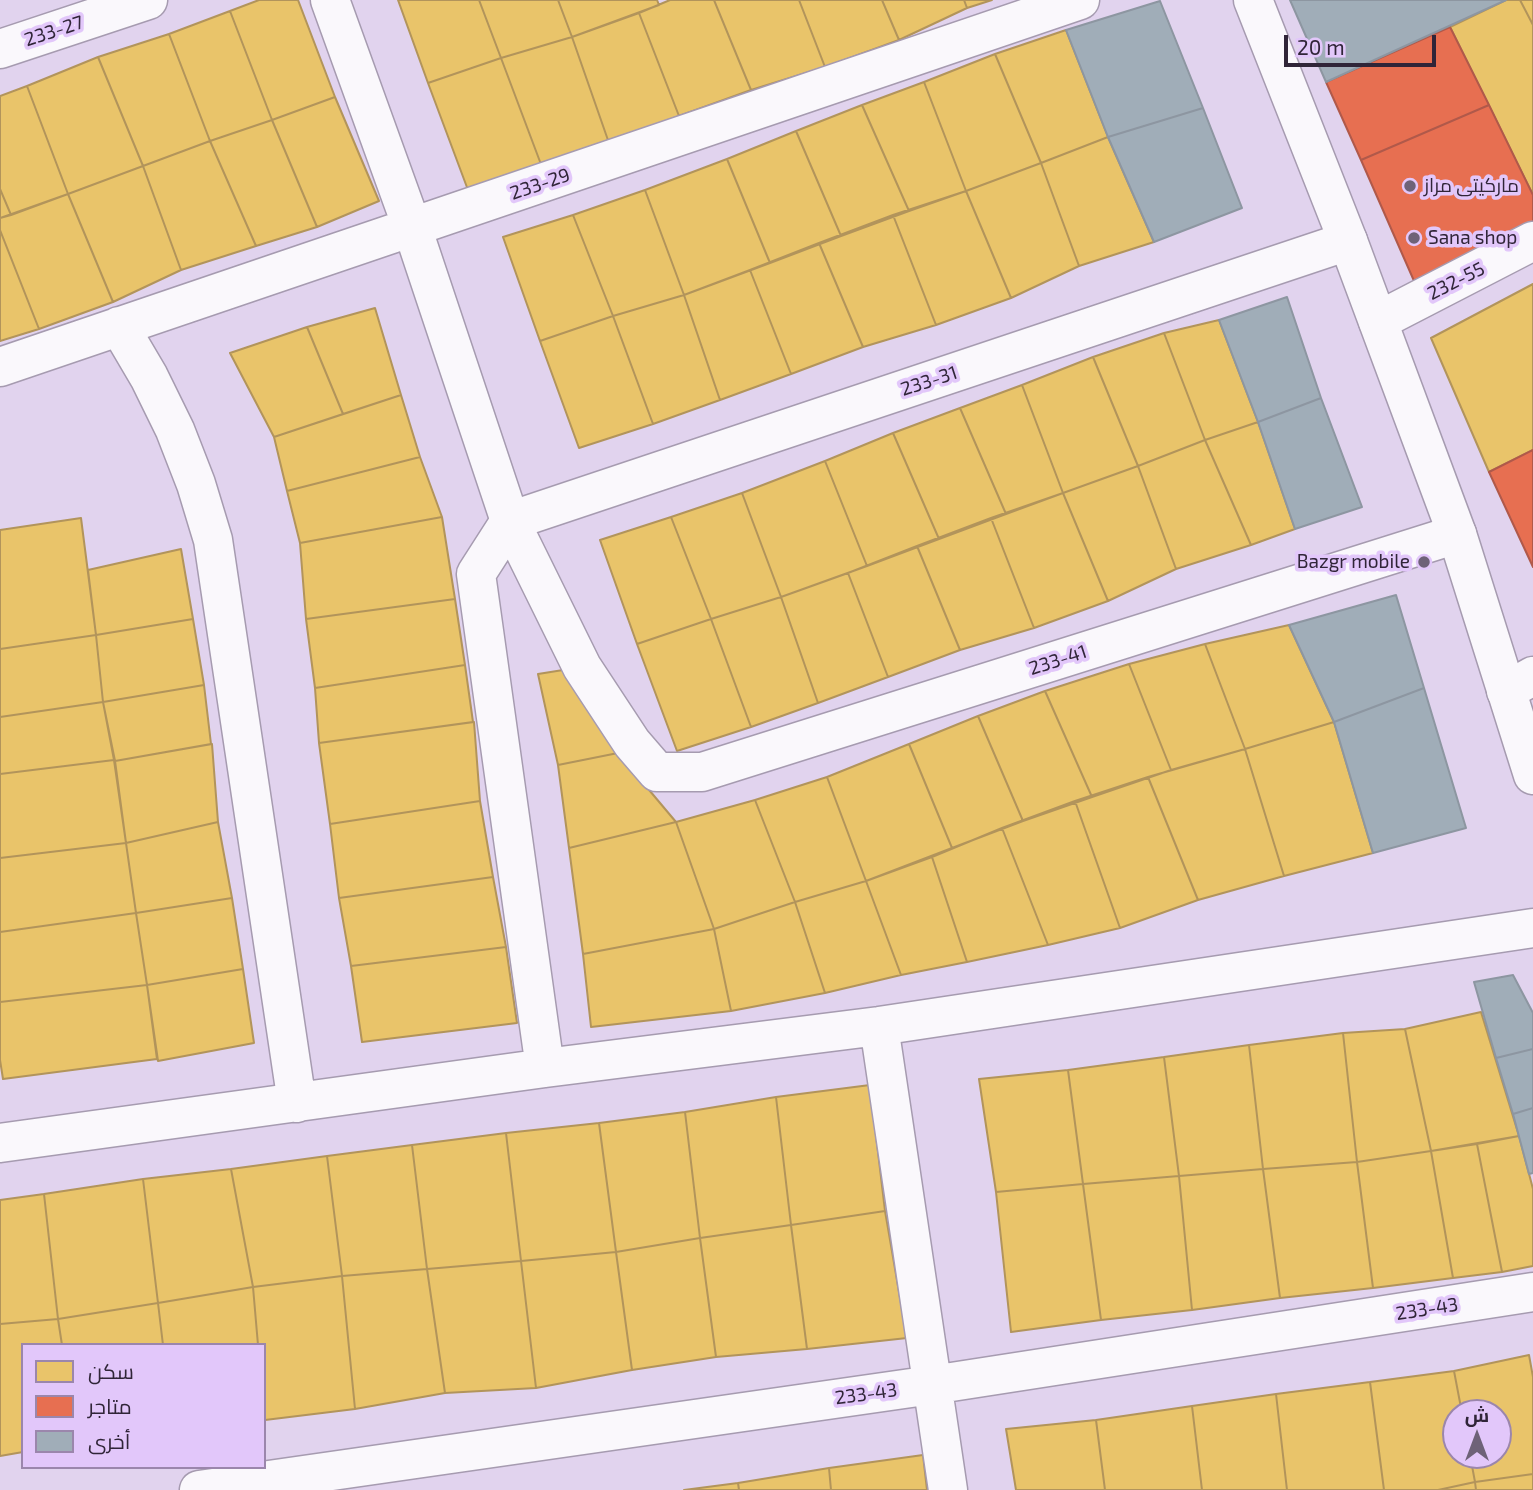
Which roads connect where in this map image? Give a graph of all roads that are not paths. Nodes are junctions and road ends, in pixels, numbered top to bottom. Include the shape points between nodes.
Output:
1 (148, 0) edge
2 (330, 0) edge
3 (1080, 0) edge
4 (1253, 0) edge
5 (0, 49) edge
6 (412, 227) junction
7 (1348, 241) junction
8 (1533, 241) edge
9 (1378, 321) junction
10 (119, 326) junction
11 (0, 367) edge
12 (510, 521) junction
13 (1457, 534) junction
14 (1520, 683) edge
15 (1533, 775) edge
16 (1533, 928) edge
17 (879, 1026) junction
18 (545, 1068) junction
19 (297, 1103) junction
20 (0, 1143) edge
21 (1533, 1292) edge
22 (932, 1385) junction
23 (199, 1490) edge
24 (948, 1490) edge

1 - 5 street, 233-27
2 - 6 street
3 - 6 street, 233-29
4 - 7 street
6 - 10 street, 233-29
6 - 12 street
7 - 9 street
7 - 12 street, 233-31
8 - 9 street, 232-55
9 - 13 street
10 - 11 street, 233-29
10 - 19 street via 176,430 213,540
12 - 13 street, 233-41 via 582,667 657,772 702,772
12 - 18 street via 476,574
13 - 14 street
14 - 15 street
16 - 17 street
17 - 18 street
17 - 22 street
18 - 19 street
19 - 20 street
21 - 22 street, 233-43
22 - 23 street, 233-43
22 - 24 street

